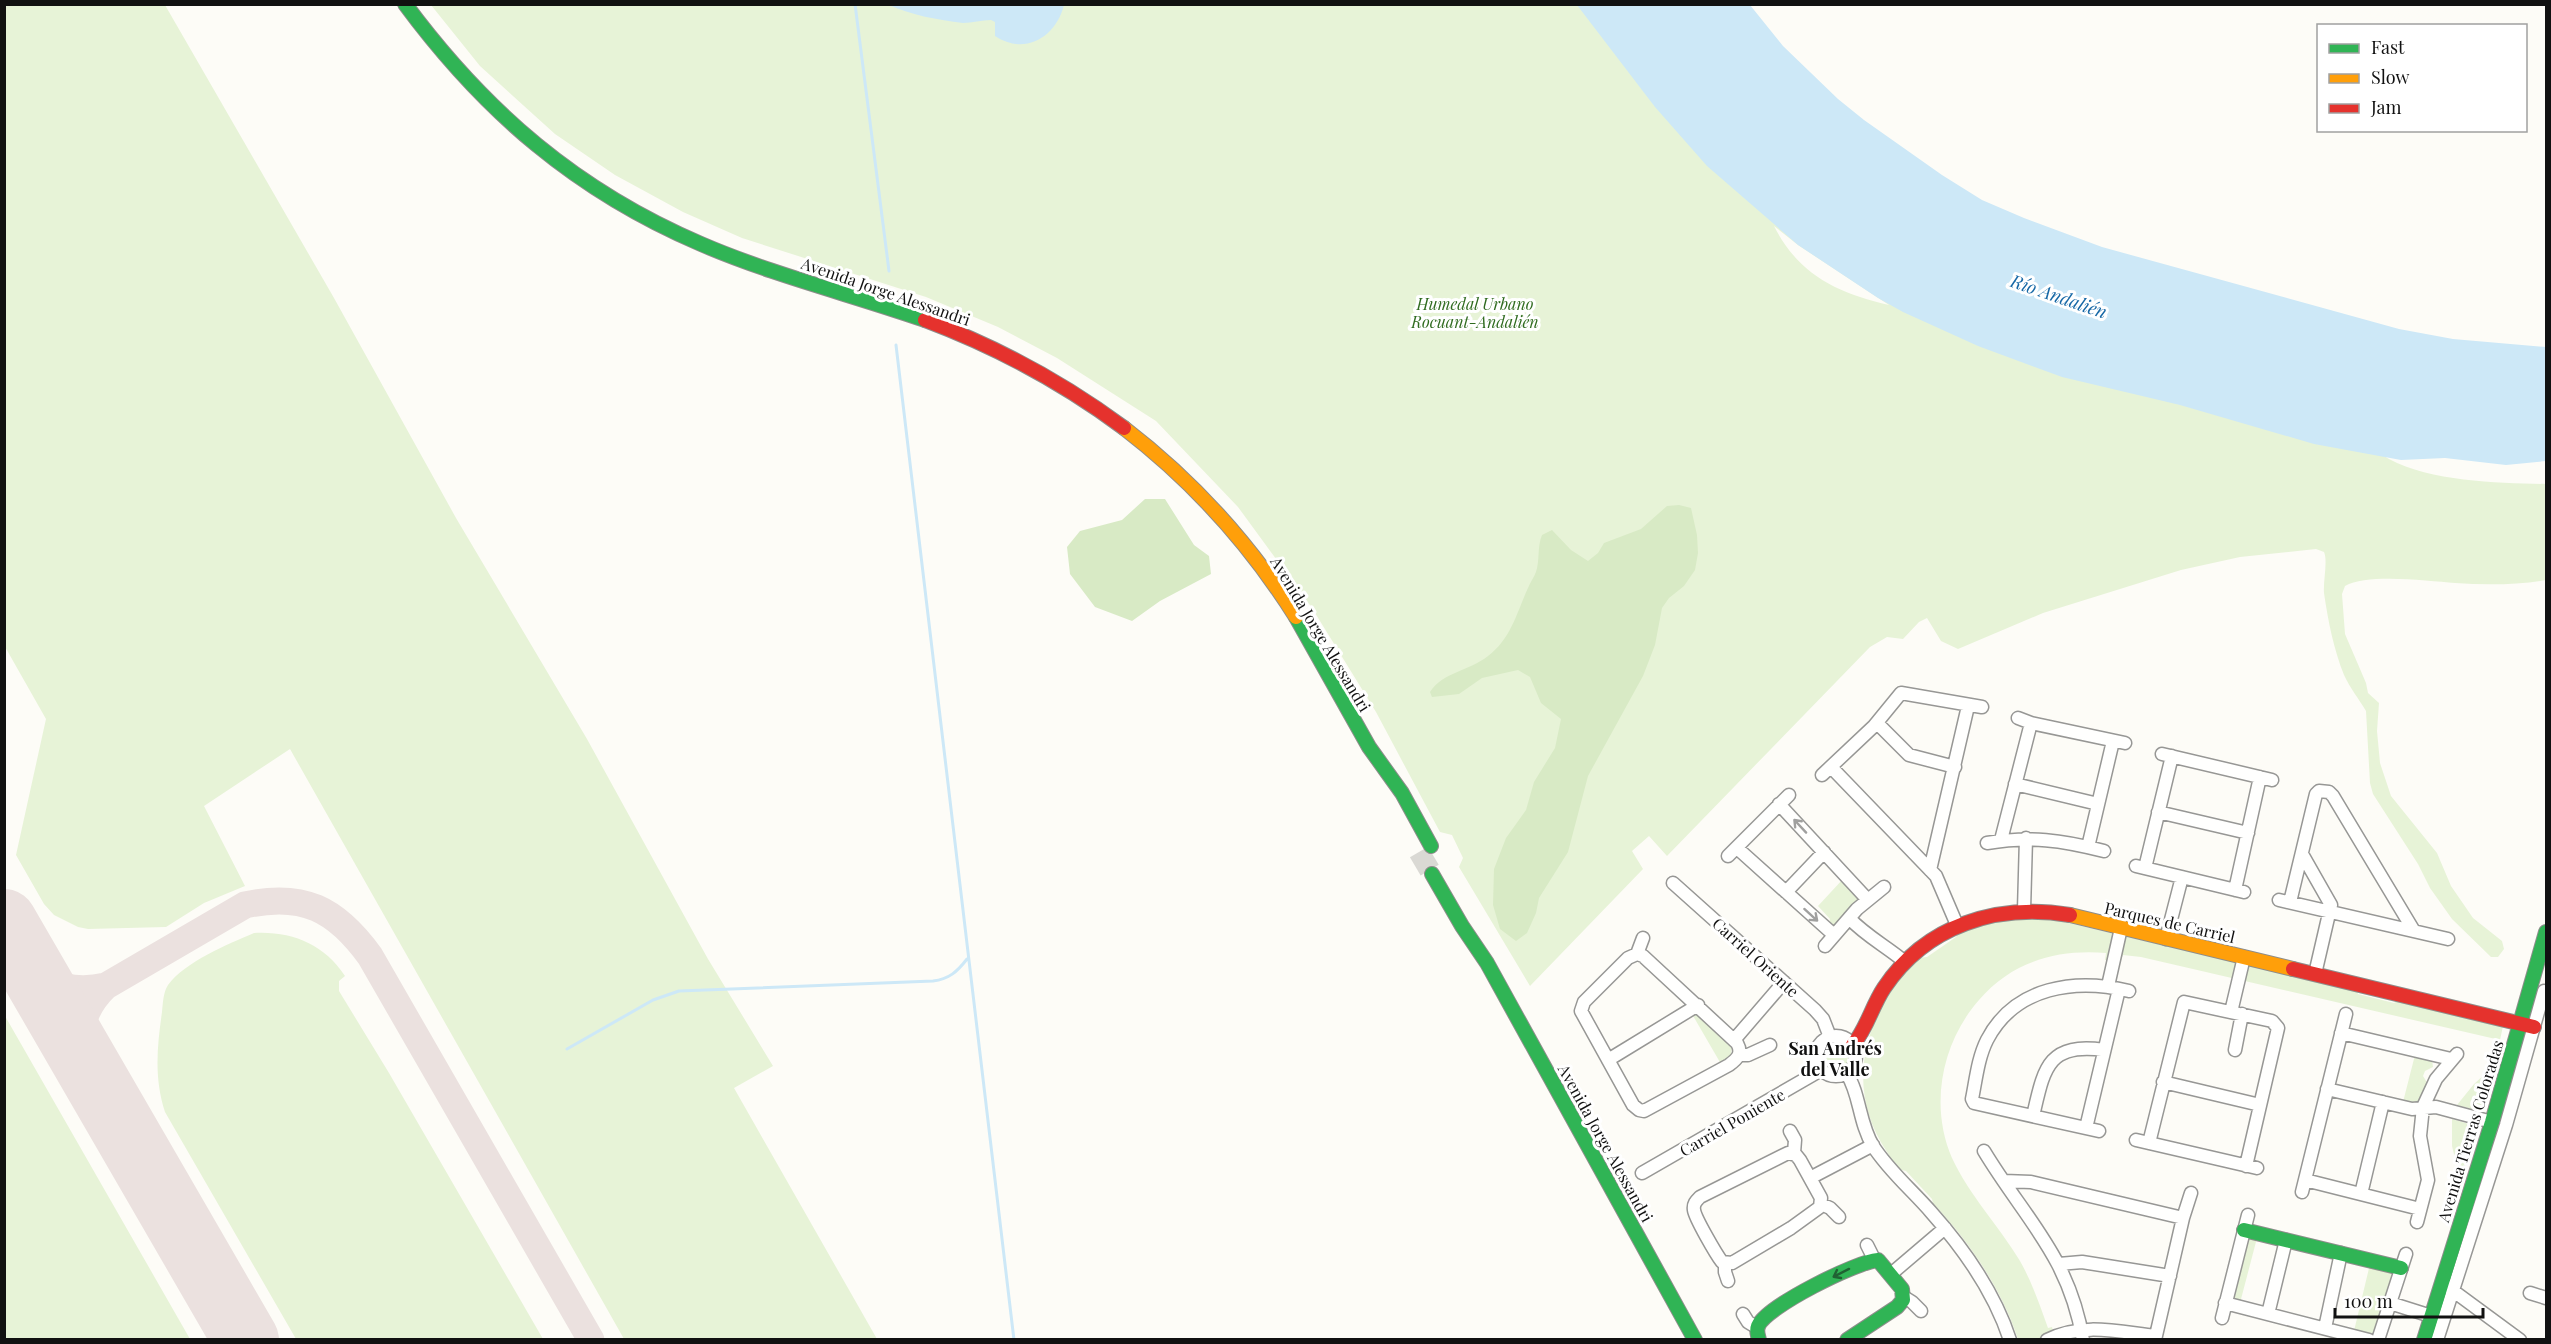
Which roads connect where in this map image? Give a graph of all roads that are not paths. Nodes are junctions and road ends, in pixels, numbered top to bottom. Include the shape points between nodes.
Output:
1 (405, 4) edge
2 (1968, 706) junction
3 (1982, 707) dead end
4 (2018, 718) dead end
5 (1877, 723) junction
6 (2031, 723) junction
7 (1955, 767) junction
8 (2015, 784) junction
9 (1789, 795) dead end
10 (1779, 804) junction
11 (2098, 804) junction
12 (2158, 812) junction
13 (2248, 833) junction
14 (2026, 838) junction
15 (2001, 840) junction
16 (1987, 843) dead end
17 (2088, 847) junction
18 (1425, 849) tunnel mouth
19 (2104, 851) dead end
20 (1824, 852) junction
21 (2302, 854) junction
22 (1437, 870) tunnel mouth
23 (1930, 870) junction
24 (2182, 877) junction
25 (1673, 883) dead end
26 (1884, 887) dead end
27 (1786, 892) junction
28 (1868, 900) junction
29 (2024, 910) junction
30 (2331, 912) junction
31 (1850, 918) junction
32 (1958, 925) junction
33 (2121, 928) junction
34 (2414, 931) junction
35 (2547, 932) edge
36 (1834, 935) junction
37 (1643, 938) dead end
38 (2166, 939) junction
39 (2448, 939) dead end
40 (1825, 946) dead end
41 (1636, 954) junction
42 (2244, 957) junction
43 (1905, 962) junction
44 (2315, 974) junction
45 (1784, 982) junction
46 (2119, 989) junction
47 (2540, 999) edge
48 (1698, 1005) junction
49 (2237, 1013) junction
50 (2346, 1014) dead end
51 (2527, 1025) junction
52 (2341, 1033) junction
53 (1830, 1037) junction
54 (1734, 1040) junction
55 (1770, 1045) dead end
56 (1853, 1045) junction
57 (2104, 1050) junction
58 (2235, 1050) dead end
59 (1739, 1054) junction
60 (1608, 1060) junction
61 (1821, 1070) junction
62 (1846, 1074) junction
63 (2163, 1082) junction
64 (2327, 1089) junction
65 (2383, 1102) junction
66 (2260, 1105) junction
67 (2423, 1107) junction
68 (2033, 1116) junction
69 (2492, 1122) junction
70 (2086, 1128) junction
71 (1790, 1131) dead end
72 (2099, 1131) dead end
73 (2136, 1140) dead end
74 (2149, 1143) junction
75 (1873, 1145) junction
76 (1984, 1151) dead end
77 (1794, 1153) junction
78 (1642, 1173) dead end
79 (1810, 1178) junction
80 (2004, 1180) junction
81 (2191, 1193) dead end
82 (2361, 1194) junction
83 (1821, 1204) junction
84 (2420, 1209) junction
85 (2248, 1215) dead end
86 (1839, 1217) dead end
87 (2183, 1218) junction
88 (2417, 1222) dead end
89 (1945, 1228) junction
90 (2244, 1230) junction
91 (2286, 1240) junction
92 (1867, 1245) dead end
93 (2342, 1253) junction
94 (2406, 1254) dead end
95 (1874, 1259) junction
96 (1725, 1264) junction
97 (2059, 1264) junction
98 (2401, 1268) junction
99 (1891, 1274) junction
100 (2170, 1276) junction
101 (1728, 1281) dead end
102 (2447, 1287) junction
103 (2530, 1293) dead end
104 (1904, 1297) junction
105 (2547, 1298) edge
106 (2225, 1303) junction
107 (2390, 1303) junction
108 (1921, 1311) dead end
109 (1743, 1314) dead end
110 (2268, 1314) junction
111 (2431, 1316) junction
112 (2222, 1318) dead end
113 (2325, 1328) junction
114 (1758, 1334) edge
115 (2082, 1334) edge
116 (2155, 1338) edge
117 (1695, 1340) edge
118 (1847, 1340) edge
119 (2010, 1340) edge
120 (2047, 1340) edge
121 (2369, 1340) edge
122 (2378, 1340) edge
123 (2424, 1340) edge
124 (2437, 1340) edge
125 (2520, 1340) edge

1 - 18 main road, Avenida Jorge Alessandri via 439,49 497,111 569,169 621,203 730,256 911,314 992,346 1063,386 1147,445 1205,499 1252,553 1302,629 1371,751 1398,788
2 - 3 street
2 - 5 street via 1904,692
2 - 7 street
4 - 6 street
5 - 7 street via 1909,755
5 - 23 street via 1827,771
6 - 8 street
6 - 11 street via 2119,742
7 - 23 street
8 - 11 street
8 - 15 street
9 - 10 street
20 -> 10 street
10 - 27 street via 1733,852
11 - 17 street
12 - 13 street
12 - 13 street via 2167,755 2266,779
12 - 24 street via 2140,867
13 - 24 street via 2239,891
14 - 15 street
14 - 17 street
14 - 29 street
15 - 16 street
17 - 19 street
20 - 27 street
20 - 28 street
21 - 30 street via 2330,901
21 - 30 street via 2285,901
21 - 34 street via 2316,794 2329,792
22 - 117 main road, Avenida Jorge Alessandri via 1468,914 1487,963
23 - 32 street
24 - 38 street
25 - 45 street, Carriel Oriente
26 - 28 street
27 -> 36 street
28 - 31 street
29 - 32 main road, Parques de Carriel via 1983,916
29 - 33 main road, Parques de Carriel via 2054,912
30 - 34 street
30 - 44 street
31 - 36 street
31 - 43 street via 1865,934
32 - 43 main road, Parques de Carriel
33 - 38 main road, Parques de Carriel
33 - 46 street
34 - 39 street
35 - 47 main road, Avenida Tierras Coloradas
36 - 40 street
37 - 41 street
38 - 42 main road, Parques de Carriel
41 - 48 street
41 - 60 street via 1581,1006
42 - 44 main road, Parques de Carriel
42 - 49 street
43 - 56 main road, Parques de Carriel via 1880,994
44 - 51 main road, Parques de Carriel
45 - 53 street, Carriel Oriente via 1820,1015
45 - 54 street
46 - 57 street
46 - 68 street via 2074,985 2041,992 2013,1009 1992,1033 1979,1063 1973,1102
47 - 51 main road, Avenida Tierras Coloradas
48 - 54 street
48 - 60 street
49 - 58 street
49 - 63 street via 2184,1002
49 - 66 street via 2278,1026
50 - 52 street
51 - 69 main road, Avenida Tierras Coloradas
51 - 102 street, Avenida Tierras Coloradas via 2506,1125
52 - 64 street
52 - 67 street via 2454,1057 2436,1079
53 - 56 street via 1843,1037
53 - 61 street via 1817,1051
54 - 59 street
55 - 59 street via 1748,1055
56 - 62 street via 1857,1059
57 - 68 street via 2077,1049 2054,1059 2042,1077
57 - 70 street
59 - 60 street via 1729,1065 1644,1111 1633,1105
61 - 62 street via 1831,1076
61 - 78 street, Carriel Poniente
62 - 75 street
63 - 66 street
63 - 74 street
64 - 65 street
64 - 82 street via 2304,1186
65 - 67 street via 2412,1109
65 - 82 street
66 - 74 street via 2251,1167
67 - 69 street
67 - 84 street via 2420,1136 2428,1180
68 - 70 street
69 - 102 main road, Avenida Tierras Coloradas
70 - 72 street
71 - 77 street via 1795,1140
73 - 74 street
75 - 79 street
75 - 89 street
76 - 80 street
77 - 79 street
77 - 96 street via 1778,1157 1695,1202 1696,1217
79 - 83 street
80 - 87 street via 2031,1182
80 - 97 street
81 - 87 street
82 - 84 street
83 - 86 street
83 - 96 street via 1791,1228
84 - 88 street
85 - 90 street
87 - 100 street
89 - 99 street
89 - 119 street via 1983,1281
90 - 91 main road
90 - 106 street
91 - 93 main road
91 - 110 street
92 - 95 street
93 - 98 main road
93 - 113 street
94 - 98 street
95 - 99 main road
95 -> 114 main road via 1794,1298 1770,1314
96 - 101 street
97 - 100 street via 2082,1262
97 - 115 street
98 - 107 street
99 - 104 main road
100 - 116 street
102 - 111 main road, Avenida Tierras Coloradas
102 - 124 street, Avenida Tierras Coloradas
102 - 125 street
103 - 105 street
104 - 108 street
104 - 118 main road via 1897,1307
106 - 110 street
106 - 112 street
107 - 111 street
107 - 122 street
109 - 114 street
110 - 113 street
111 - 123 main road, Avenida Tierras Coloradas
113 - 121 street
115 - 116 street
115 - 120 street via 2060,1333

